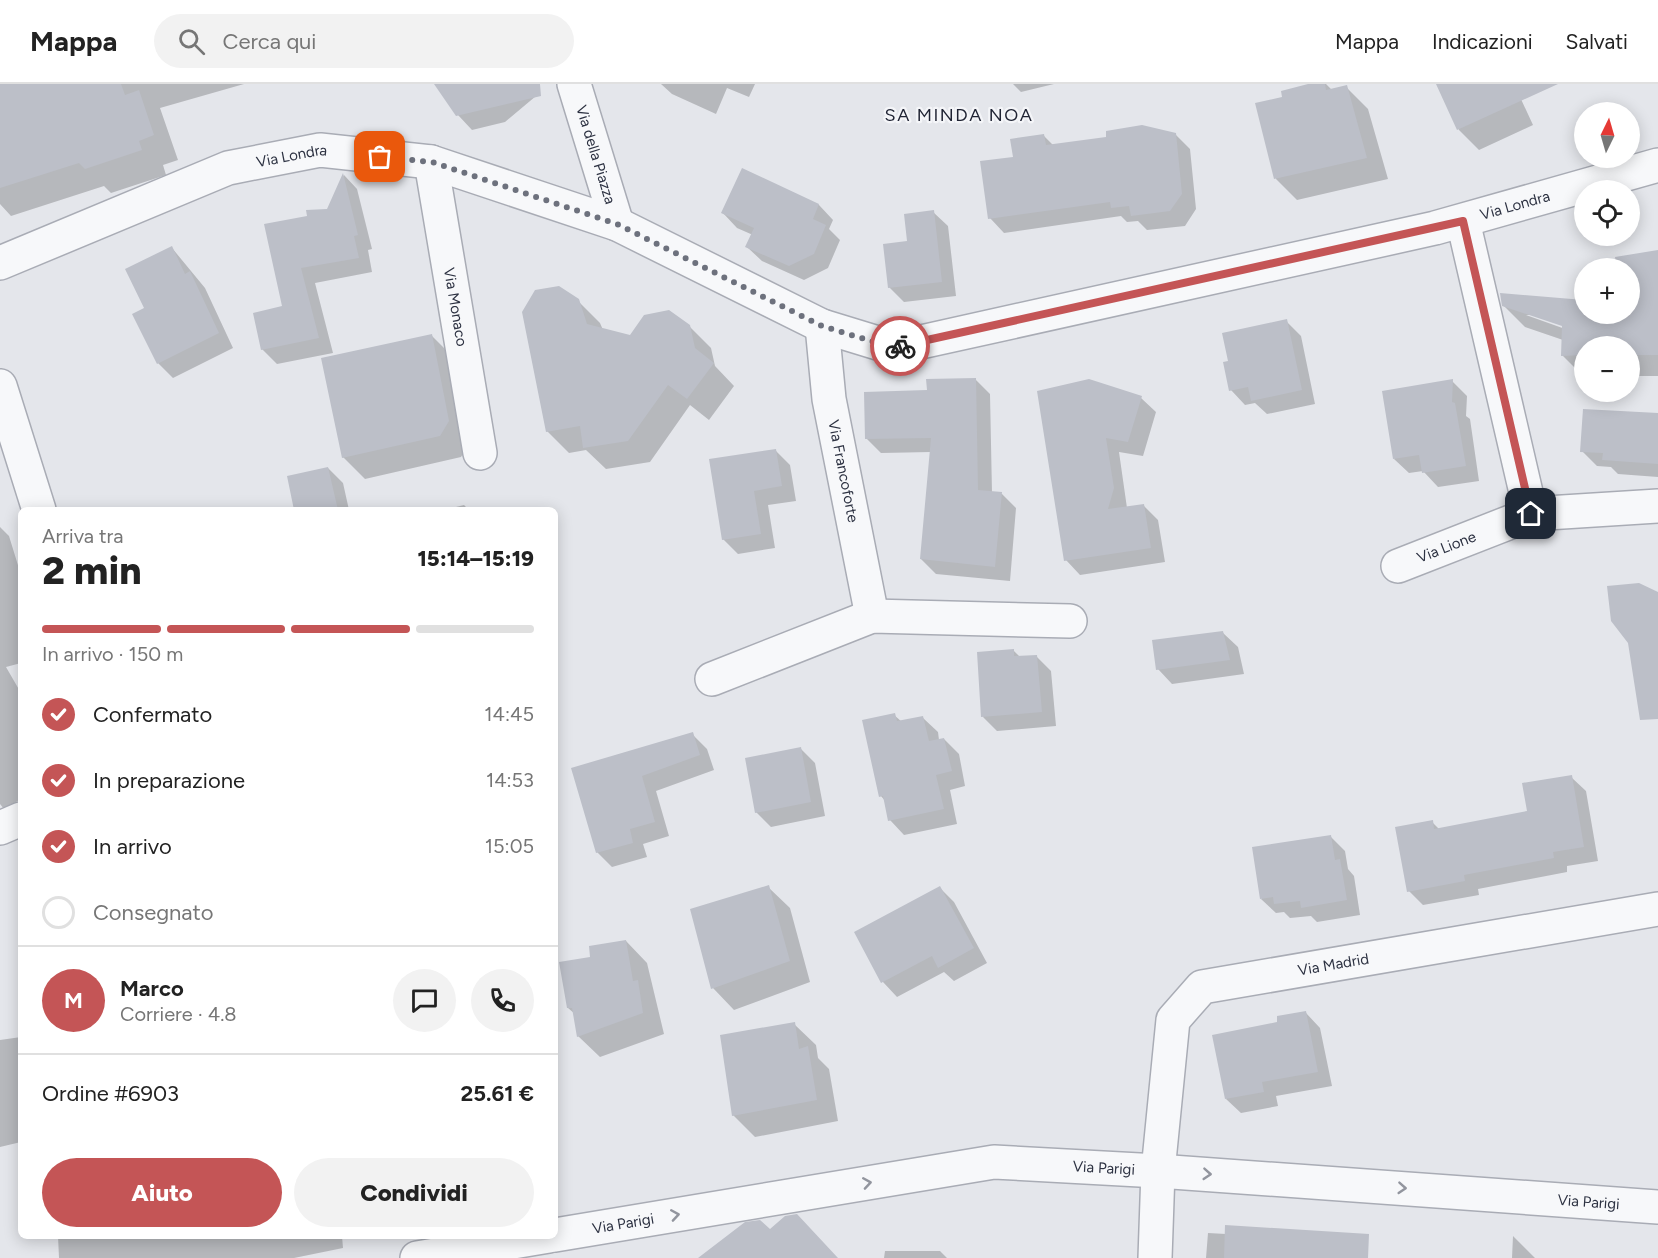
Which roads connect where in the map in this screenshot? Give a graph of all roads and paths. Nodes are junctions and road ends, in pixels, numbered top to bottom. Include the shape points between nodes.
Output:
1 (574, 84) edge
2 (432, 162) junction
3 (1658, 165) edge
4 (1463, 221) junction
5 (617, 224) junction
6 (0, 263) edge
7 (822, 326) junction
8 (0, 386) edge
9 (480, 453) dead end
10 (1658, 506) edge
11 (38, 507) edge
12 (1531, 514) junction
13 (1398, 566) dead end
14 (872, 616) junction
15 (1070, 621) dead end
16 (712, 679) dead end
17 (18, 820) edge
18 (0, 828) edge
19 (1658, 909) edge
20 (1158, 1171) junction
21 (1658, 1207) edge
22 (558, 1235) edge
23 (531, 1239) edge
24 (417, 1258) edge
25 (1155, 1258) edge

1 - 5 street, Via della Piazza
2 - 5 street, Via Londra
2 - 6 street, Via Londra via 320,150 228,168
2 - 9 street, Via Monaco
3 - 4 street, Via Londra
4 - 7 street, Via Londra via 894,348
4 - 12 street
5 - 7 street, Via Londra
7 - 14 street, Via Francoforte via 829,399
8 - 11 street
10 - 12 street, Via Lione
12 - 13 street, Via Lione
14 - 15 street
14 - 16 street
17 - 18 street
19 - 20 street, Via Madrid via 1202,987 1173,1020
20 -> 21 street, Via Parigi
22 -> 20 street, Via Parigi via 994,1162
20 - 25 street, Via Madrid
23 - 24 street

